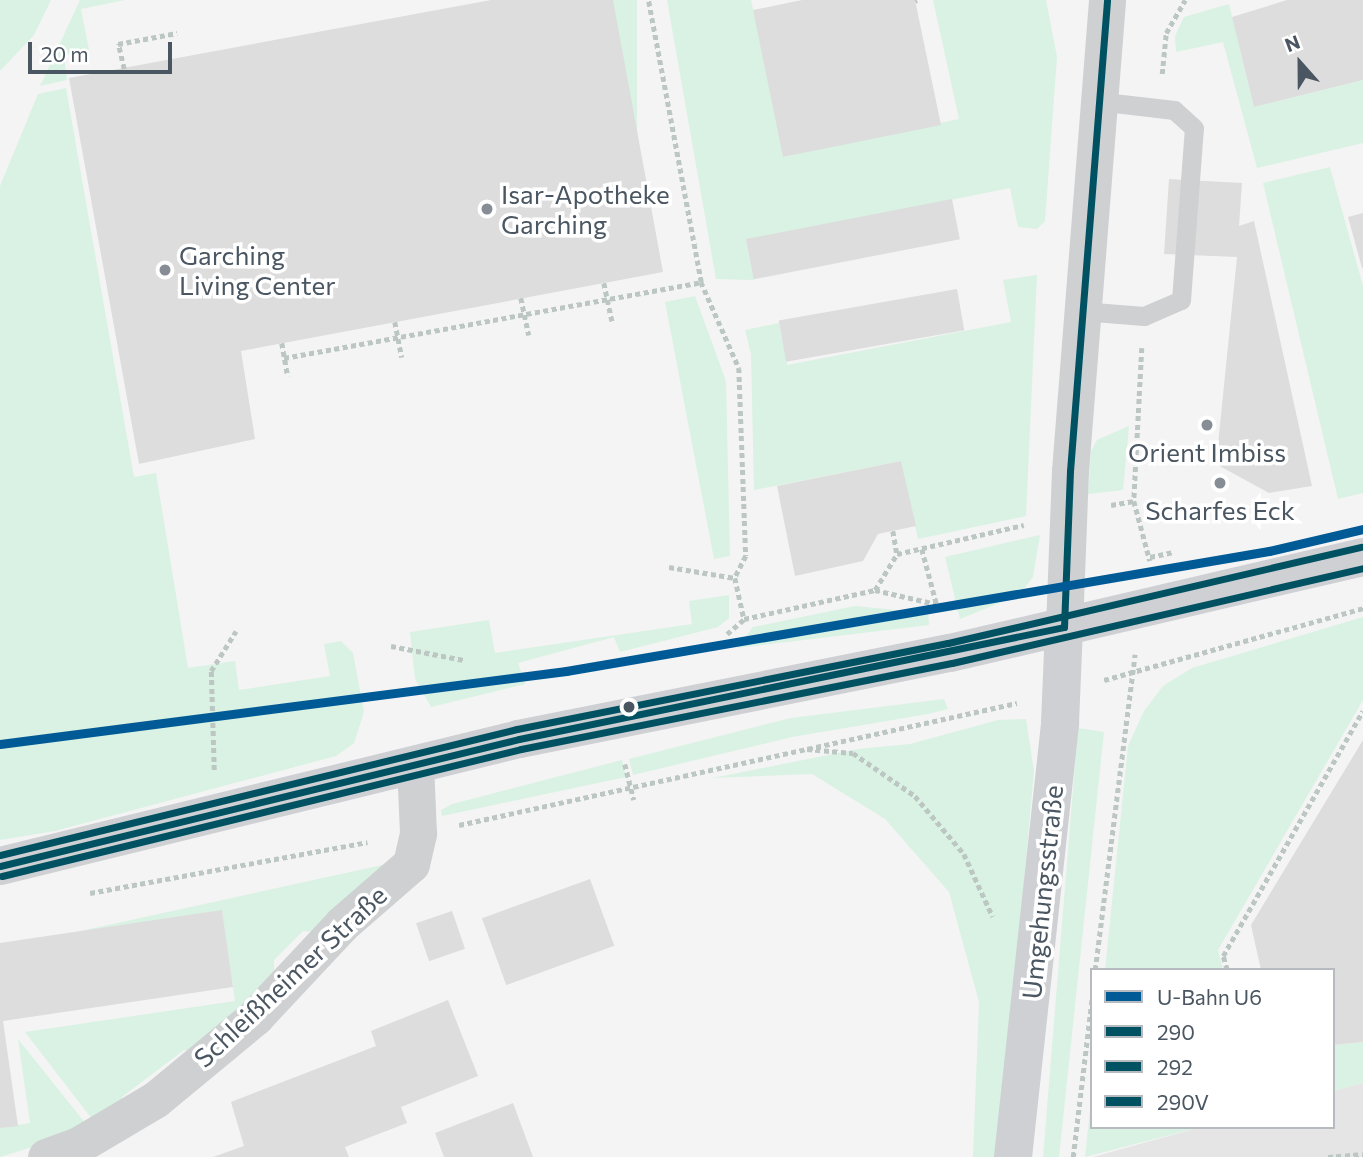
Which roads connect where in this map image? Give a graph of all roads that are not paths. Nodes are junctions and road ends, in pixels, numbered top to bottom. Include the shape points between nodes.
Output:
1 (1107, 0) edge
2 (1096, 101) junction
3 (1081, 311) junction
4 (1363, 557) edge
5 (1064, 627) junction
6 (415, 764) junction
7 (0, 866) edge
8 (46, 1157) edge
9 (1013, 1157) edge

1 - 2 street
2 - 3 street
2 - 3 lane via 1174,110 1194,128 1181,300 1144,316
3 - 5 street
4 - 5 street
5 - 6 street
5 - 9 street, Umgehungsstraße
6 - 7 street
6 - 8 street, Schleißheimer Straße via 418,833 411,864 342,924 255,1017 156,1099 77,1146

